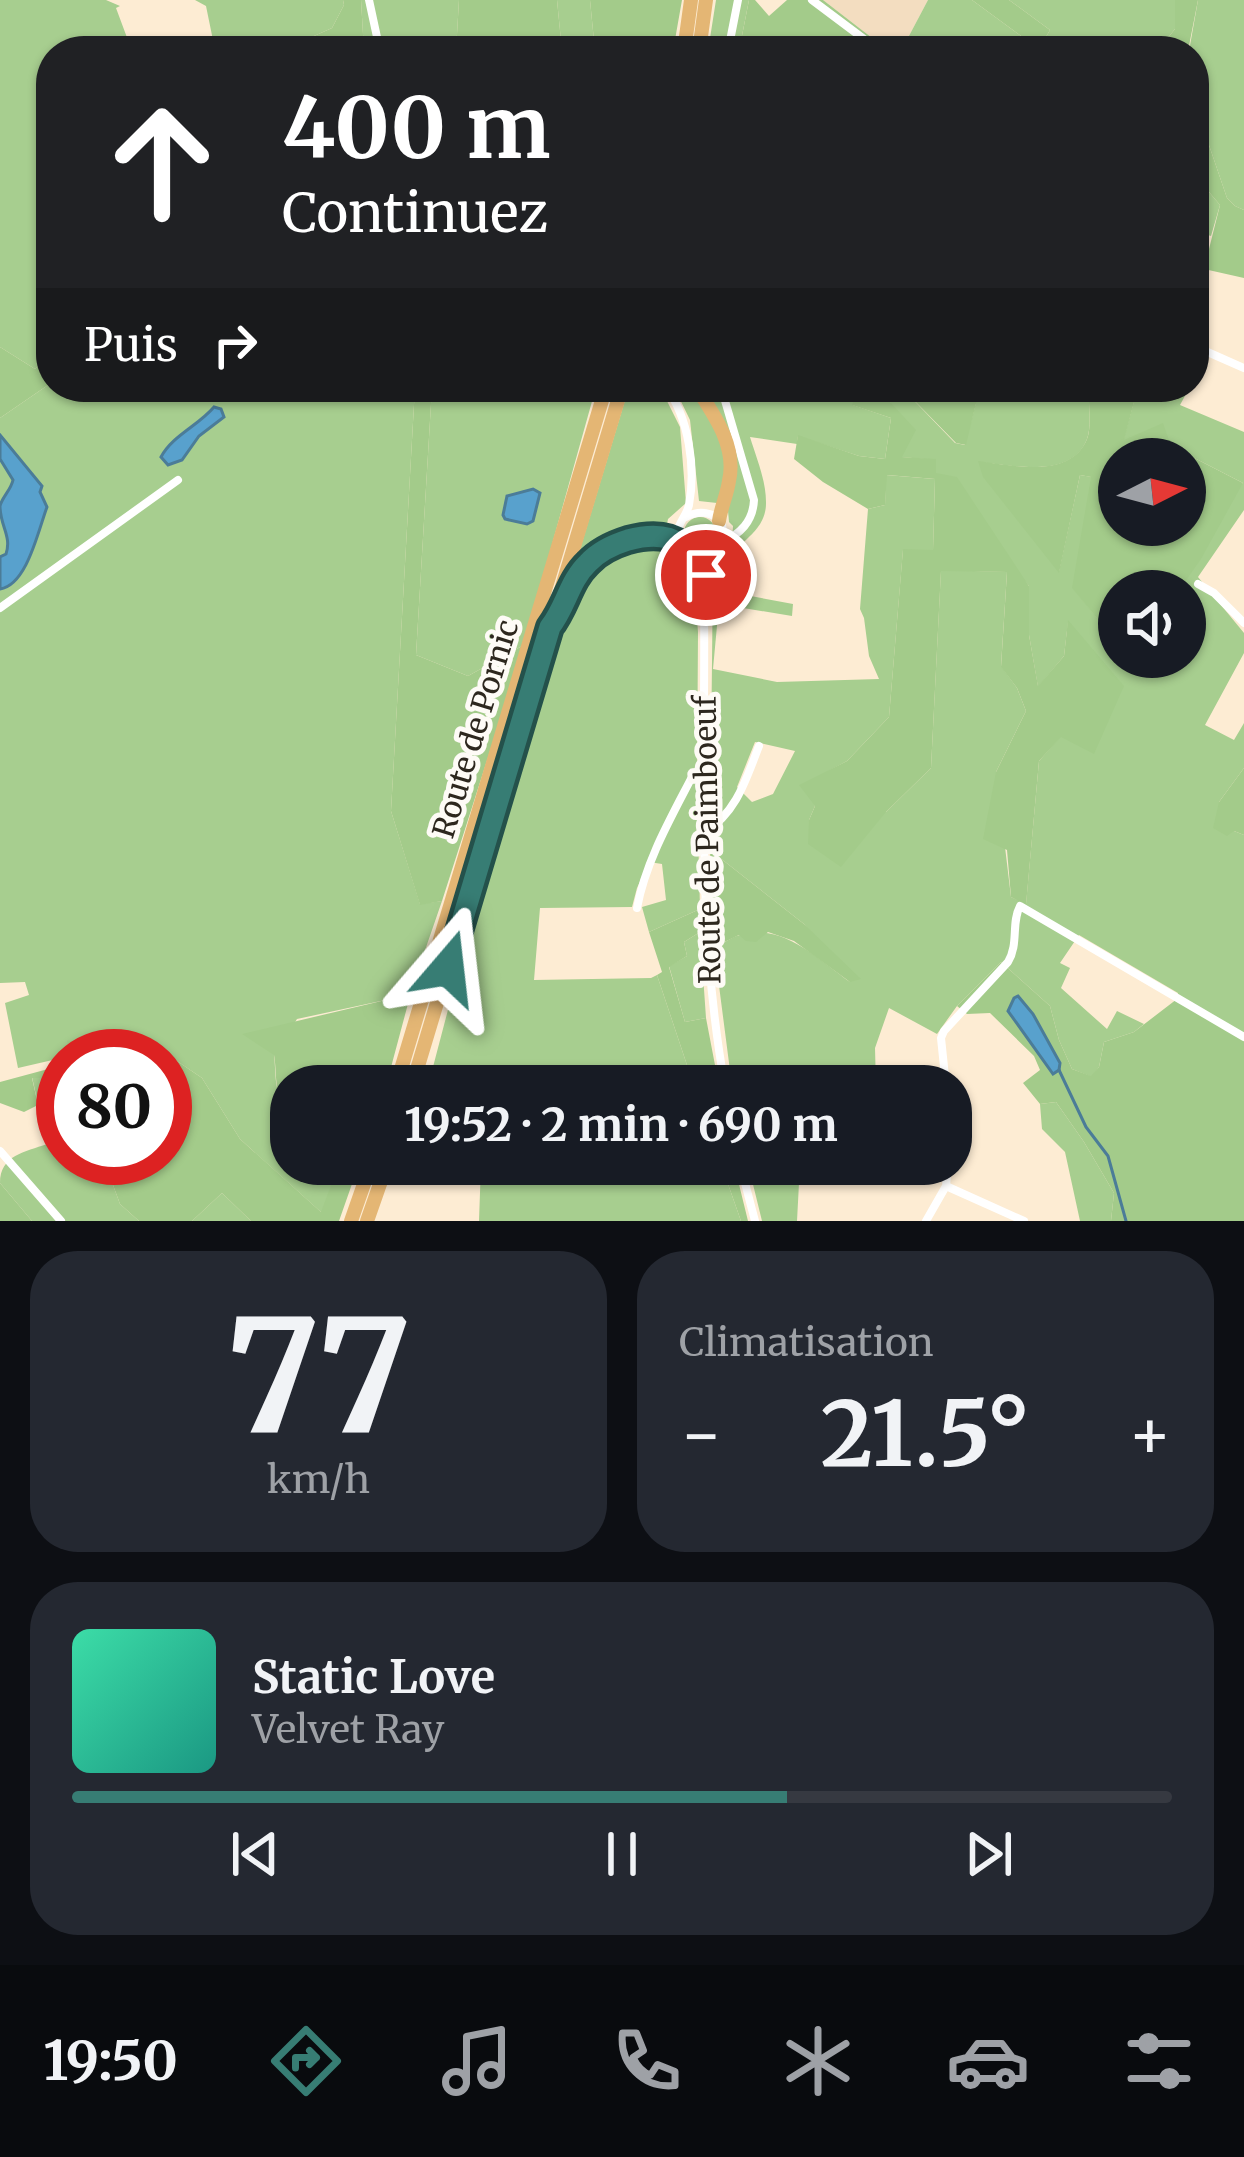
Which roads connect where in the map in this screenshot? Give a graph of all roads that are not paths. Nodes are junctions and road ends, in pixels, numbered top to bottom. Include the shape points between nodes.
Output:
1 (369, 0) edge
2 (691, 0) edge
3 (706, 0) edge
4 (738, 0) edge
5 (812, 0) edge
6 (377, 36) edge
7 (686, 36) edge
8 (701, 36) edge
9 (731, 36) edge
10 (860, 36) edge
11 (1209, 353) edge
12 (1244, 368) edge
13 (601, 402) edge
14 (618, 402) edge
15 (676, 402) edge
16 (705, 402) edge
17 (725, 402) edge
18 (178, 480) dead end
19 (691, 483) junction
20 (702, 511) junction
21 (686, 517) junction
22 (721, 525) junction
23 (742, 528) junction
24 (679, 542) junction
25 (721, 543) junction
26 (711, 554) junction
27 (692, 555) junction
28 (1206, 588) edge
29 (704, 593) junction
30 (0, 608) edge
31 (1244, 623) edge
32 (550, 627) junction
33 (759, 746) dead end
34 (704, 770) junction
35 (705, 832) junction
36 (637, 908) dead end
37 (1244, 1036) edge
38 (402, 1065) edge
39 (418, 1065) edge
40 (721, 1065) edge
41 (944, 1065) edge
42 (0, 1151) edge
43 (364, 1185) edge
44 (380, 1185) edge
45 (746, 1185) edge
46 (946, 1186) joint
47 (61, 1221) edge
48 (351, 1221) edge
49 (367, 1221) edge
50 (755, 1221) edge
51 (926, 1221) edge
52 (1024, 1221) edge

1 - 6 street
2 - 7 highway
3 - 8 highway
4 - 9 street
5 - 10 street
11 - 12 street
13 - 38 highway, Route de Pornic
14 - 32 highway, Route de Pornic
15 - 19 street
16 - 22 highway via 729,452
17 - 23 street via 754,500
18 - 30 street
19 - 20 street
19 - 21 street
20 - 21 street
20 - 22 street
21 - 24 street
22 - 23 street
22 - 25 street
23 - 25 street
24 - 27 street
24 - 32 highway via 662,535 605,548 578,574
25 - 26 street
26 - 27 street
26 - 29 street, Route de Paimboeuf
27 - 29 street, Route de Paimboeuf
28 - 31 street
29 - 34 street, Route de Paimboeuf
32 - 39 highway, Route de Pornic
33 - 35 street via 734,805
34 - 35 street, Route de Paimboeuf
34 - 36 street via 694,773 663,833
35 - 40 street, Route de Paimboeuf via 708,961
37 - 41 street via 1020,906 1008,962 941,1038
42 - 47 street
43 - 48 highway
44 - 49 highway
45 - 50 street
46 - 51 street
46 - 52 street

